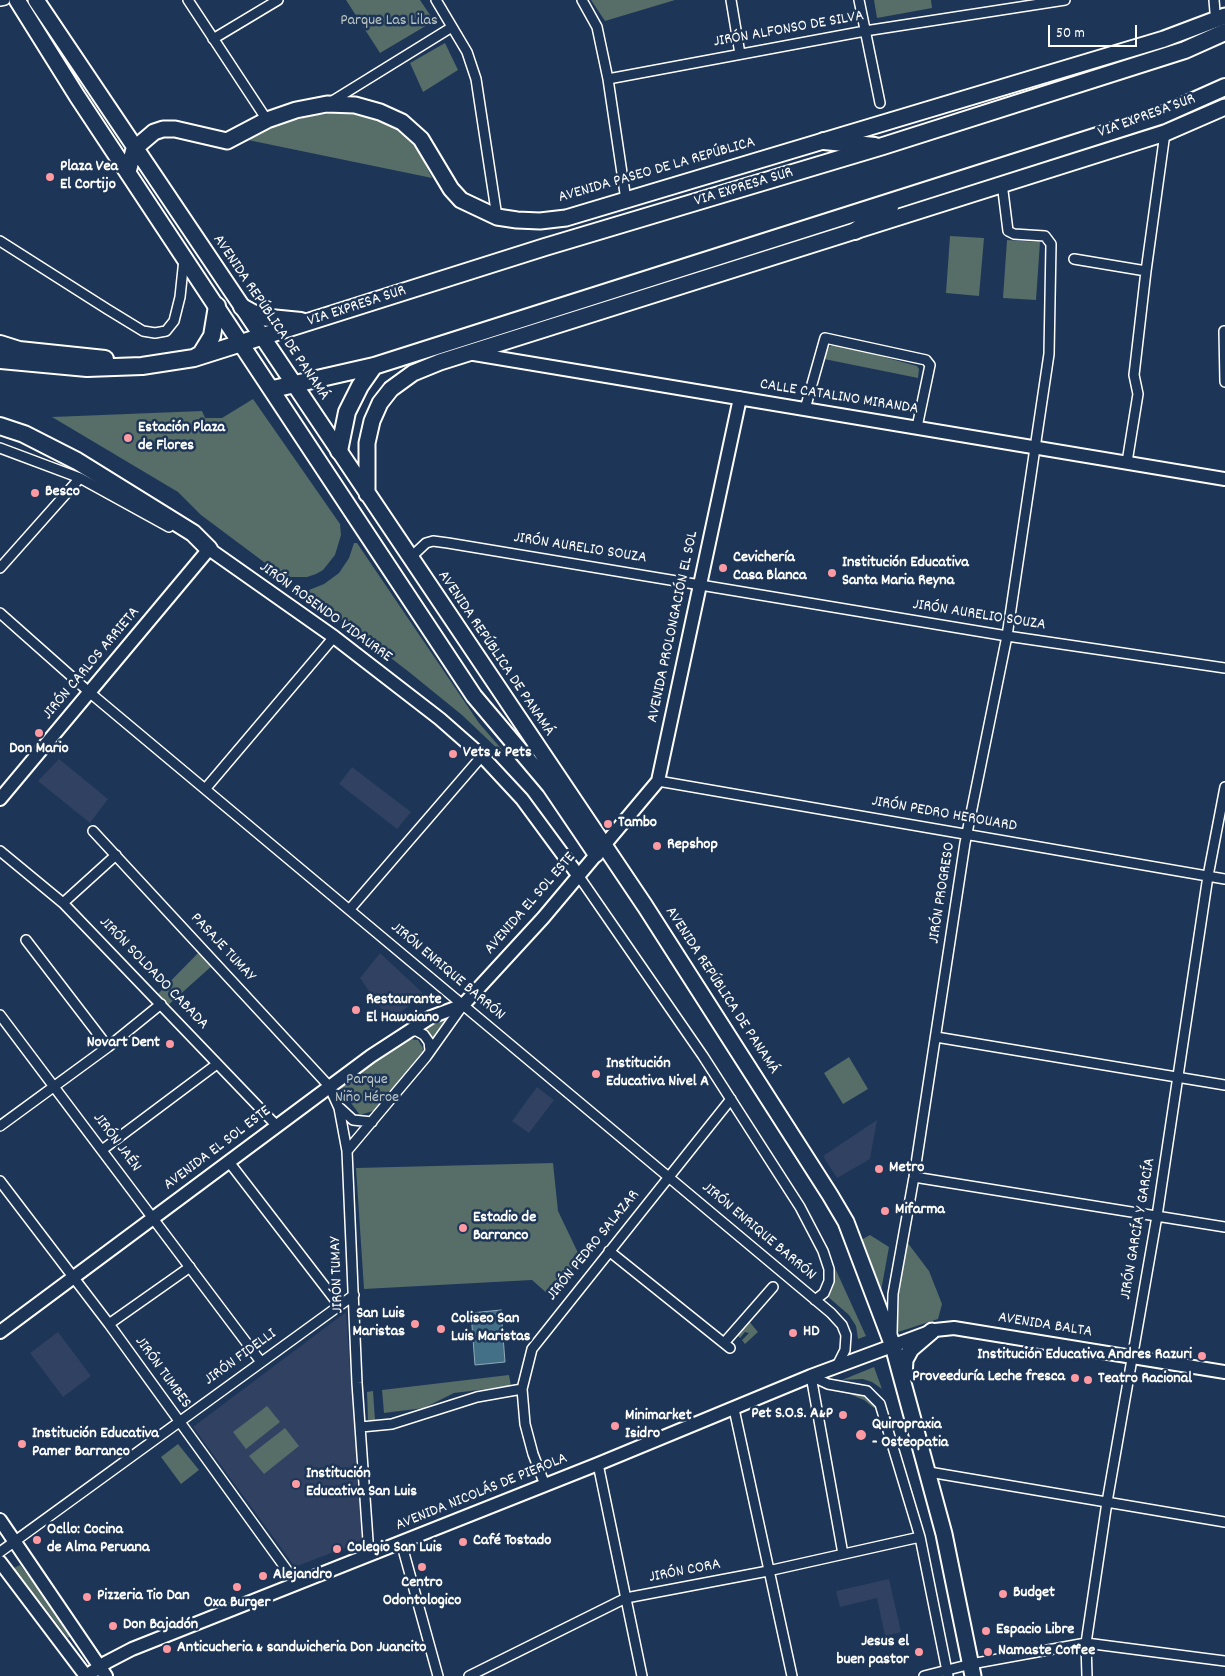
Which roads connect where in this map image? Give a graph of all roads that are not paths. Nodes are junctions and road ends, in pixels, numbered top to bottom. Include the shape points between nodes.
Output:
1 (5, 0) edge
2 (188, 0) edge
3 (278, 0) edge
4 (436, 0) edge
5 (582, 0) edge
6 (731, 0) edge
7 (859, 0) edge
8 (1065, 0) edge
9 (1214, 0) edge
10 (0, 1) edge
11 (27, 2) edge
12 (1224, 23) edge
13 (452, 27) junction
14 (865, 32) junction
15 (214, 39) junction
16 (740, 54) junction
17 (608, 79) junction
18 (1225, 87) edge
19 (880, 103) dead end
20 (328, 104) junction
21 (1225, 107) edge
22 (266, 120) junction
23 (1165, 133) junction
24 (824, 140) junction
25 (882, 146) junction
26 (134, 148) junction
27 (128, 172) junction
28 (1003, 191) dead end
29 (902, 198) junction
30 (626, 200) junction
31 (497, 217) junction
32 (855, 232) junction
33 (0, 241) edge
34 (184, 256) junction
35 (1074, 260) dead end
36 (1146, 271) junction
37 (217, 306) junction
38 (242, 307) junction
39 (311, 322) junction
40 (1224, 331) edge
41 (262, 338) junction
42 (451, 342) junction
43 (0, 344) edge
44 (242, 344) junction
45 (469, 354) junction
46 (194, 358) junction
47 (0, 360) edge
48 (142, 366) junction
49 (374, 366) junction
50 (1225, 382) edge
51 (295, 385) junction
52 (273, 389) junction
53 (740, 398) junction
54 (805, 408) junction
55 (917, 427) junction
56 (0, 428) edge
57 (1035, 447) junction
58 (0, 448) edge
59 (339, 451) junction
60 (1127, 462) junction
61 (80, 478) junction
62 (1225, 479) edge
63 (367, 494) junction
64 (210, 549) junction
65 (410, 558) junction
66 (0, 568) edge
67 (698, 584) junction
68 (0, 613) edge
69 (1007, 636) junction
70 (334, 637) junction
71 (1225, 668) edge
72 (90, 692) junction
73 (482, 756) junction
74 (658, 781) junction
75 (1225, 787) edge
76 (206, 788) junction
77 (0, 799) edge
78 (93, 831) dead end
79 (967, 834) junction
80 (600, 850) junction
81 (0, 851) edge
82 (116, 855) junction
83 (578, 875) junction
84 (1208, 876) junction
85 (1225, 879) edge
86 (63, 903) junction
87 (350, 909) junction
88 (26, 940) dead end
89 (161, 1004) junction
90 (463, 1005) junction
91 (0, 1015) edge
92 (407, 1031) junction
93 (936, 1037) junction
94 (108, 1047) junction
95 (430, 1050) junction
96 (217, 1064) junction
97 (1180, 1078) junction
98 (1225, 1085) edge
99 (329, 1086) junction
100 (54, 1087) junction
101 (731, 1099) junction
102 (339, 1108) junction
103 (372, 1122) junction
104 (0, 1126) edge
105 (276, 1126) junction
106 (102, 1150) junction
107 (348, 1151) junction
108 (229, 1162) junction
109 (670, 1177) junction
110 (914, 1177) junction
111 (0, 1181) edge
112 (1157, 1216) junction
113 (154, 1218) junction
114 (1225, 1227) edge
115 (609, 1251) junction
116 (190, 1268) junction
117 (75, 1278) junction
118 (773, 1287) dead end
119 (354, 1295) junction
120 (815, 1300) junction
121 (339, 1305) junction
122 (109, 1324) junction
123 (932, 1331) junction
124 (0, 1332) edge
125 (893, 1346) junction
126 (1131, 1356) junction
127 (260, 1362) junction
128 (837, 1366) junction
129 (1225, 1372) edge
130 (811, 1376) junction
131 (522, 1389) junction
132 (907, 1396) junction
133 (734, 1409) junction
134 (179, 1422) junction
135 (361, 1427) junction
136 (598, 1464) junction
137 (929, 1472) junction
138 (545, 1485) junction
139 (1107, 1502) junction
140 (0, 1520) edge
141 (1225, 1522) edge
142 (920, 1537) junction
143 (16, 1540) junction
144 (401, 1542) junction
145 (0, 1552) edge
146 (843, 1554) junction
147 (369, 1555) junction
148 (0, 1562) edge
149 (768, 1571) junction
150 (297, 1584) junction
151 (626, 1598) junction
152 (1086, 1643) junction
153 (1225, 1660) edge
154 (972, 1670) edge
155 (103, 1671) edge
156 (947, 1673) edge
157 (86, 1676) edge
158 (438, 1676) edge
159 (469, 1676) edge
160 (642, 1676) edge
161 (792, 1676) edge
162 (924, 1676) edge
163 (1087, 1676) edge

1 - 10 street
2 - 15 street
3 - 15 street
4 - 13 street
5 - 17 street via 597,27
6 - 16 street
7 - 14 street
8 - 14 street, JIRÓN ALFONSO DE SILVA
9 - 12 street via 1215,12
11 - 26 main road, AVENIDA REPÚBLICA DE PANAMÁ
11 - 27 main road, AVENIDA REPÚBLICA DE PANAMÁ
12 - 24 main road, AVENIDA PASEO DE LA REPÚBLICA
12 - 25 highway, VIA EXPRESA SUR via 1186,50
13 - 20 street
13 - 31 street via 467,52 476,79
14 - 16 street, JIRÓN ALFONSO DE SILVA
14 - 19 street
15 - 22 street
16 - 17 street, JIRÓN ALFONSO DE SILVA
17 - 30 street
18 - 29 highway, VIA EXPRESA SUR via 1160,116
20 - 22 main road, AVENIDA PASEO DE LA REPÚBLICA
20 - 31 main road, AVENIDA PASEO DE LA REPÚBLICA via 355,105 402,122 421,139 461,200
21 - 23 main road
22 - 26 main road, AVENIDA PASEO DE LA REPÚBLICA via 226,141 164,129 154,132
23 - 32 main road
23 - 36 street
24 - 25 highway
24 - 30 main road, AVENIDA PASEO DE LA REPÚBLICA
25 - 39 highway, VIA EXPRESA SUR via 545,247
26 - 27 main road
26 - 38 main road, AVENIDA REPÚBLICA DE PANAMÁ
27 - 34 main road, AVENIDA REPÚBLICA DE PANAMÁ
28 - 57 street, JIRÓN PROGRESO via 1008,231 1045,236 1051,244 1049,354
29 - 32 highway
29 - 42 highway, VIA EXPRESA SUR
30 - 31 main road, AVENIDA PASEO DE LA REPÚBLICA via 566,218 540,221
32 - 45 main road
33 - 34 street via 107,309 143,330 155,333 166,331 174,321
34 - 37 main road, AVENIDA REPÚBLICA DE PANAMÁ
35 - 36 street
36 - 60 street via 1134,375 1138,394
37 - 44 main road, AVENIDA REPÚBLICA DE PANAMÁ
37 - 46 highway via 212,336
38 - 39 highway via 260,317
38 - 41 main road, AVENIDA REPÚBLICA DE PANAMÁ
39 - 41 highway, VIA EXPRESA SUR
40 - 50 street
41 - 44 highway, VIA EXPRESA SUR
41 - 51 main road, AVENIDA REPÚBLICA DE PANAMÁ
42 - 45 main road, CALLE CATALINO MIRANDA via 458,350
42 - 49 highway, VIA EXPRESA SUR
43 - 48 highway via 19,350
44 - 46 highway, VIA EXPRESA SUR
44 - 52 main road, AVENIDA REPÚBLICA DE PANAMÁ
45 - 53 main road, CALLE CATALINO MIRANDA
45 - 63 main road via 413,373 380,403 367,443
46 - 48 highway, VIA EXPRESA SUR
47 - 48 highway via 87,368
49 - 51 highway, VIA EXPRESA SUR
49 - 59 highway via 347,412
51 - 52 highway, VIA EXPRESA SUR
51 - 59 main road, AVENIDA REPÚBLICA DE PANAMÁ
52 - 80 main road, AVENIDA REPÚBLICA DE PANAMÁ via 474,696
53 - 54 main road, CALLE CATALINO MIRANDA
53 - 67 main road, AVENIDA PROLONGACIÓN EL SOL
54 - 55 main road, CALLE CATALINO MIRANDA
54 - 55 street via 825,338 926,360 930,364
55 - 57 main road, CALLE CATALINO MIRANDA
56 - 64 highway via 24,434 77,461 193,533
57 - 60 main road, CALLE CATALINO MIRANDA
57 - 69 street, JIRÓN PROGRESO
58 - 61 street, JIRÓN ROSENDO VIDAURRE
59 - 63 main road, AVENIDA REPÚBLICA DE PANAMÁ
60 - 62 main road, CALLE CATALINO MIRANDA
61 - 64 street, JIRÓN ROSENDO VIDAURRE
61 - 66 street
63 - 65 main road, AVENIDA REPÚBLICA DE PANAMÁ
64 - 70 main road, JIRÓN ROSENDO VIDAURRE
64 - 72 main road, JIRÓN CARLOS ARRIETA
65 - 67 street, JIRÓN AURELIO SOUZA via 419,547 433,541
65 - 80 main road, AVENIDA REPÚBLICA DE PANAMÁ
67 - 69 street, JIRÓN AURELIO SOUZA
67 - 74 main road, AVENIDA PROLONGACIÓN EL SOL
68 - 72 street, JIRÓN ENRIQUE BARRÓN
69 - 71 street, JIRÓN AURELIO SOUZA
69 - 79 street, JIRÓN PROGRESO
70 - 73 main road, JIRÓN ROSENDO VIDAURRE via 440,719
70 - 76 street
72 - 76 street, JIRÓN ENRIQUE BARRÓN
72 - 77 main road, JIRÓN CARLOS ARRIETA
73 - 83 main road, JIRÓN ROSENDO VIDAURRE via 522,799
73 - 87 street
74 - 79 street, JIRÓN PEDRO HEROUARD
74 - 80 main road, AVENIDA PROLONGACIÓN EL SOL
75 - 84 street, JIRÓN GARCÍA Y GARCÍA
76 - 87 street, JIRÓN ENRIQUE BARRÓN
78 - 82 street, PASAJE TUMAY
79 - 84 street, JIRÓN PEDRO HEROUARD
79 - 93 street, JIRÓN PROGRESO
80 - 83 main road, AVENIDA EL SOL ESTE
80 - 125 main road, AVENIDA REPÚBLICA DE PANAMÁ via 830,1194 846,1222
81 - 86 street, JIRÓN SOLDADO CABADA
82 - 86 street
82 - 99 street, PASAJE TUMAY
83 - 90 main road, AVENIDA EL SOL ESTE
83 - 101 street
84 - 85 street, JIRÓN PEDRO HEROUARD
84 - 97 street, JIRÓN GARCÍA Y GARCÍA
86 - 89 street, JIRÓN SOLDADO CABADA
87 - 90 street, JIRÓN ENRIQUE BARRÓN
88 - 94 street
89 - 94 street
89 - 96 street, JIRÓN SOLDADO CABADA
90 - 92 main road, AVENIDA EL SOL ESTE via 431,1017
90 - 95 street, AVENIDA EL SOL ESTE
90 - 109 street, JIRÓN ENRIQUE BARRÓN
91 - 100 street, JIRÓN JAÉN
92 - 95 street via 424,1035
92 - 99 main road, AVENIDA EL SOL ESTE
93 - 97 street
93 - 110 street, JIRÓN PROGRESO
94 - 100 street
95 - 103 street, AVENIDA EL SOL ESTE
96 - 105 street, JIRÓN SOLDADO CABADA
96 - 106 street
97 - 98 street
97 - 112 street, JIRÓN GARCÍA Y GARCÍA
99 - 102 street, JIRÓN TUMAY
99 - 105 main road, AVENIDA EL SOL ESTE
100 - 104 street
100 - 106 street, JIRÓN JAÉN
101 - 109 street, JIRÓN PEDRO SALAZAR
101 - 120 street via 800,1207 828,1262 826,1288
102 - 103 street via 353,1120
102 - 107 street, JIRÓN TUMAY
103 - 107 street, AVENIDA EL SOL ESTE
105 - 108 main road, AVENIDA EL SOL ESTE
106 - 113 street, JIRÓN JAÉN
107 - 119 street, JIRÓN TUMAY
108 - 113 main road, AVENIDA EL SOL ESTE
108 - 121 street
109 - 115 street, JIRÓN PEDRO SALAZAR
109 - 120 street, JIRÓN ENRIQUE BARRÓN
110 - 112 street
110 - 125 street, JIRÓN PROGRESO via 893,1294
111 - 117 street, JIRÓN TUMBES
112 - 114 street
112 - 126 street, JIRÓN GARCÍA Y GARCÍA
113 - 116 street, JIRÓN JAÉN
113 - 117 main road, AVENIDA EL SOL ESTE
115 - 118 street via 727,1346
115 - 131 street, JIRÓN PEDRO SALAZAR via 532,1349
116 - 122 street
116 - 127 street, JIRÓN JAÉN
117 - 122 street, JIRÓN TUMBES
117 - 124 main road, AVENIDA EL SOL ESTE
119 - 121 street, JIRÓN FIDELLI
119 - 135 street, JIRÓN TUMAY
120 - 128 street, JIRÓN ENRIQUE BARRÓN via 845,1330 845,1350
121 - 127 street, JIRÓN FIDELLI
122 - 134 street, JIRÓN TUMBES
123 - 125 main road, AVENIDA BALTA
123 - 126 main road, AVENIDA BALTA via 954,1328
123 - 132 main road via 915,1344 905,1360 903,1373
125 - 128 main road, AVENIDA NICOLÁS DE PIEROLA
125 - 132 main road, AVENIDA REPÚBLICA DE PANAMÁ
126 - 129 main road, AVENIDA BALTA
126 - 139 street, JIRÓN GARCÍA Y GARCÍA
127 - 134 street, JIRÓN FIDELLI
128 - 130 main road, AVENIDA NICOLÁS DE PIEROLA
130 - 133 main road, AVENIDA NICOLÁS DE PIEROLA
130 - 142 street via 828,1384 867,1391 877,1399 886,1418
130 - 146 street
131 - 135 street via 477,1397 392,1424
131 - 138 street, JIRÓN PEDRO SALAZAR via 525,1424
132 - 137 main road
133 - 136 main road, AVENIDA NICOLÁS DE PIEROLA
133 - 149 street
134 - 143 street, JIRÓN FIDELLI
134 - 150 street, JIRÓN TUMBES
135 - 147 street, JIRÓN TUMAY
136 - 138 main road, AVENIDA NICOLÁS DE PIEROLA
136 - 151 street
137 - 139 street
137 - 154 main road
138 - 144 main road, AVENIDA NICOLÁS DE PIEROLA
139 - 141 street
139 - 152 street, JIRÓN GARCÍA Y GARCÍA
140 - 143 main road
142 - 146 street, JIRÓN CORA
142 - 156 street
143 - 145 street, JIRÓN FIDELLI
143 - 155 main road
144 - 147 main road, AVENIDA NICOLÁS DE PIEROLA
144 - 158 street
146 - 149 street, JIRÓN CORA
147 - 150 main road, AVENIDA NICOLÁS DE PIEROLA
148 - 157 main road
149 - 151 street, JIRÓN CORA
149 - 161 street
150 - 155 main road, AVENIDA NICOLÁS DE PIEROLA via 132,1649
151 - 159 street, JIRÓN CORA
151 - 160 street
152 - 153 street
152 - 154 street
152 - 163 street, JIRÓN GARCÍA Y GARCÍA
154 - 156 street
155 - 157 main road, AVENIDA NICOLÁS DE PIEROLA
156 - 162 street

